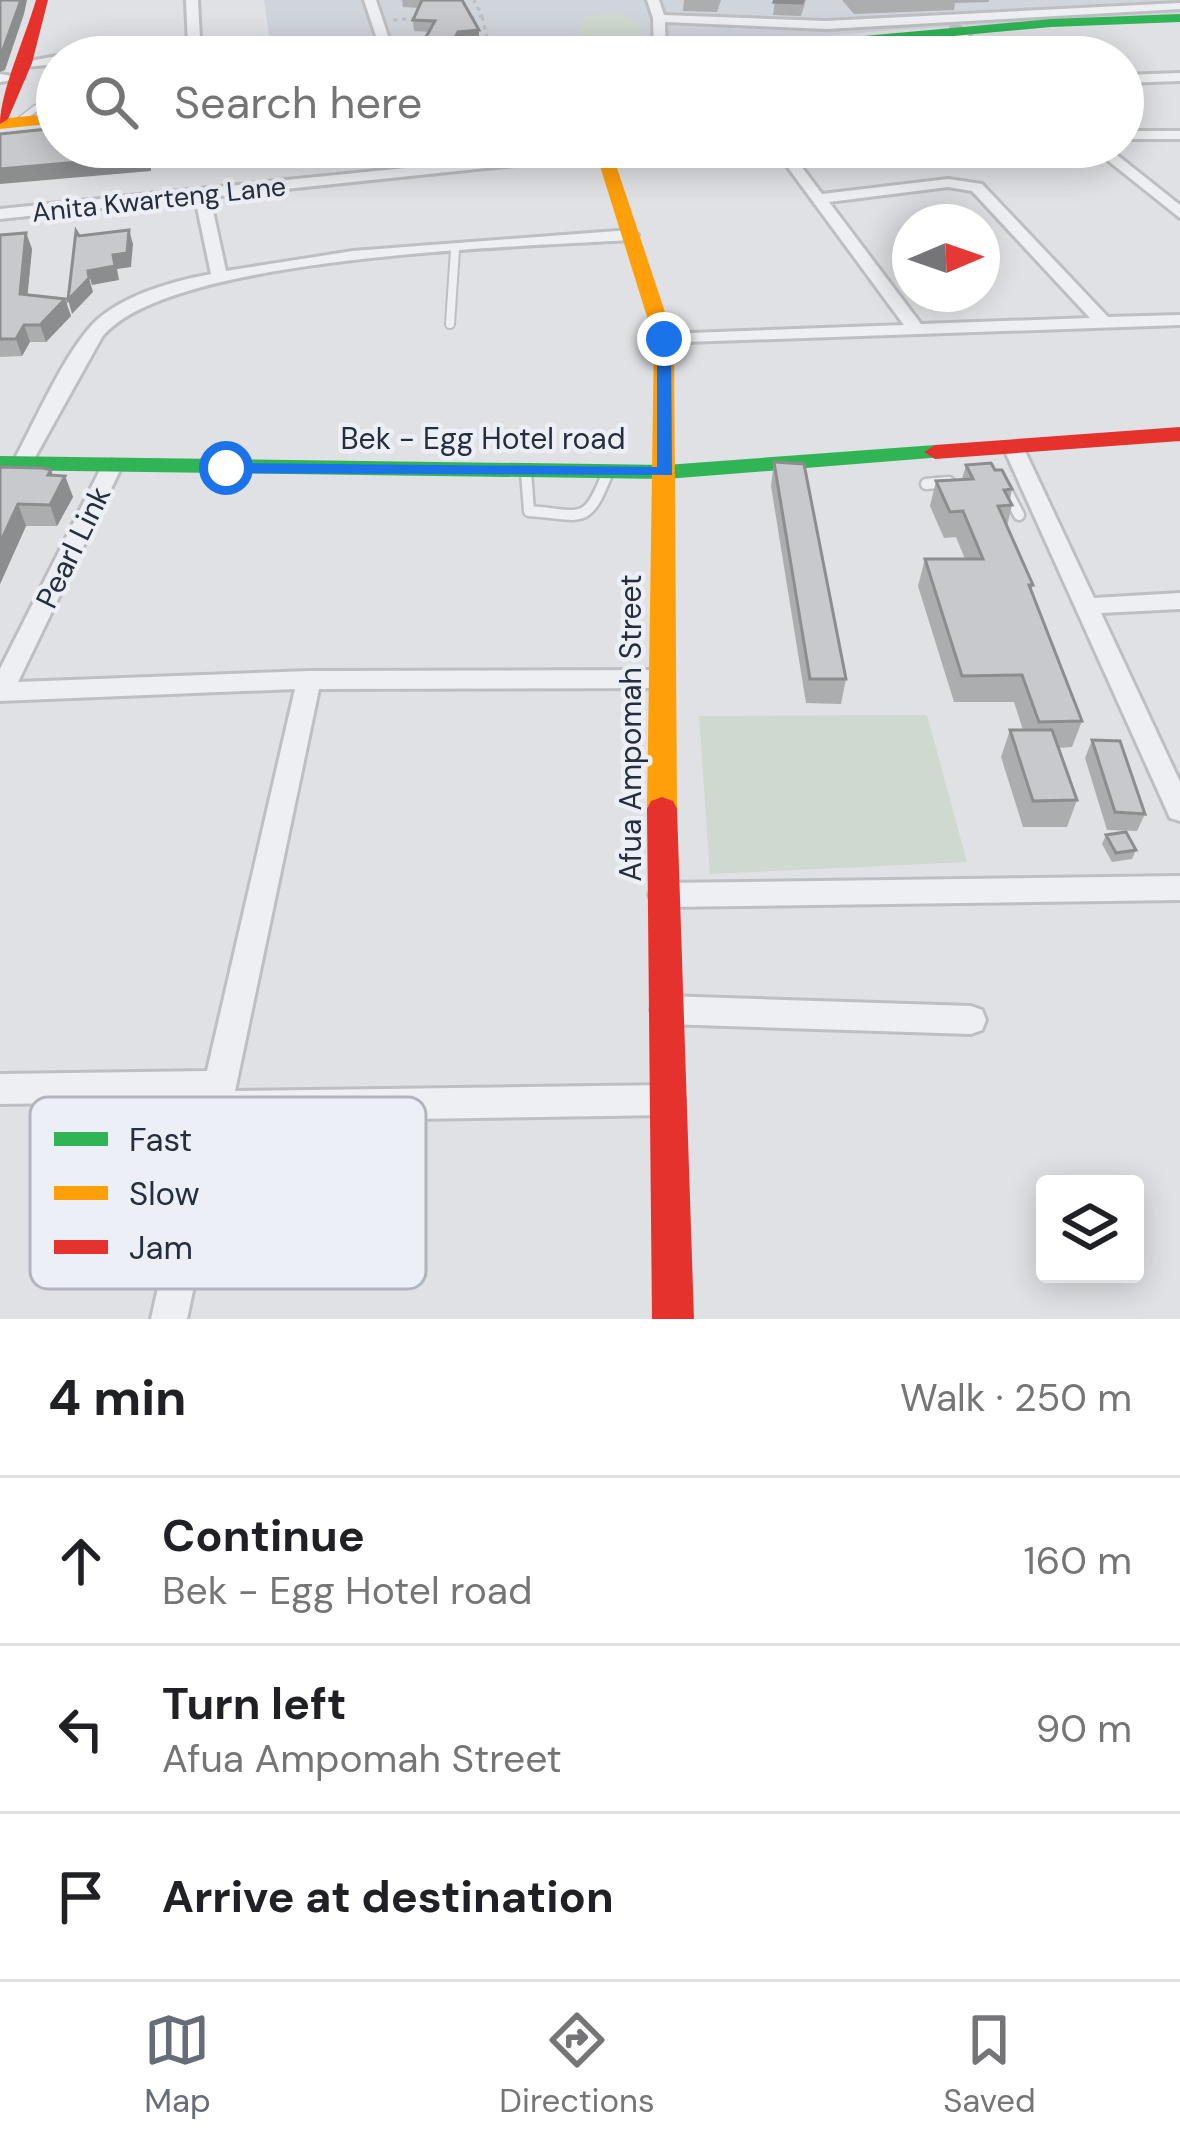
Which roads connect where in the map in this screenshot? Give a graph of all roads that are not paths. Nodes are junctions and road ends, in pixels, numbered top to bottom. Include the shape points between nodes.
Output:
1 (42, 0) edge
2 (192, 0) edge
3 (370, 0) edge
4 (653, 0) edge
5 (1180, 6) edge
6 (1054, 12) edge
7 (659, 18) junction
8 (1180, 22) edge
9 (960, 35) junction
10 (194, 36) edge
11 (382, 36) edge
12 (659, 36) edge
13 (947, 36) edge
14 (952, 36) edge
15 (14, 73) edge
16 (1180, 77) edge
17 (1144, 78) edge
18 (36, 108) edge
19 (36, 121) edge
20 (5, 125) edge
21 (36, 128) edge
22 (1144, 135) edge
23 (1180, 135) edge
24 (434, 168) edge
25 (609, 168) edge
26 (795, 168) edge
27 (1124, 168) edge
28 (202, 194) junction
29 (817, 199) junction
30 (1180, 213) edge
31 (0, 214) edge
32 (630, 235) junction
33 (455, 250) junction
34 (220, 275) junction
35 (1180, 320) edge
36 (450, 324) dead end
37 (1106, 324) junction
38 (915, 328) junction
39 (664, 339) junction
40 (1180, 434) edge
41 (1001, 460) junction
42 (11, 464) edge
43 (112, 466) junction
44 (526, 472) junction
45 (608, 472) junction
46 (666, 472) junction
47 (967, 481) edge
48 (926, 484) dead end
49 (1019, 514) dead end
50 (1180, 601) edge
51 (1086, 606) junction
52 (661, 679) junction
53 (309, 680) junction
54 (0, 692) edge
55 (1180, 811) edge
56 (1180, 888) edge
57 (663, 896) junction
58 (667, 1010) junction
59 (971, 1020) dead end
60 (0, 1088) edge
61 (217, 1097) joint
62 (426, 1098) edge
63 (668, 1100) junction
64 (175, 1289) edge
65 (169, 1319) edge
66 (674, 1319) edge

1 - 15 main road
2 - 10 street
3 - 11 street
4 - 7 street
5 - 6 street
6 - 7 street via 806,25
6 - 8 main road
6 - 9 main road
7 - 12 street
8 - 9 main road
9 - 13 main road
9 - 14 main road
15 - 20 main road
16 - 17 street
18 - 20 lane
19 - 20 main road
20 - 21 main road
22 - 23 street
24 - 28 street, Anita Kwarteng Lane
25 - 32 main road, Afua Ampomah Street
26 - 29 street
27 - 30 street
28 - 31 street, Anita Kwarteng Lane
28 - 34 street
29 - 37 street via 919,185 977,187
29 - 38 street
32 - 33 street
32 - 39 main road, Afua Ampomah Street
33 - 34 street
33 - 36 lane
34 - 42 street via 158,290 101,325
35 - 37 street
37 - 38 street
38 - 39 street
39 - 46 main road, Afua Ampomah Street
40 - 41 main road, Bek - Egg Hotel road
41 - 46 main road, Bek - Egg Hotel road
41 - 49 lane
41 - 51 street
42 - 43 main road, Bek - Egg Hotel road
43 - 44 main road, Bek - Egg Hotel road
43 - 54 street, Pearl Link
44 - 45 main road, Bek - Egg Hotel road
44 - 45 lane via 530,511 582,514 593,509
45 - 46 main road, Bek - Egg Hotel road
46 - 52 main road, Afua Ampomah Street
47 - 48 lane
50 - 51 street
51 - 55 street
52 - 53 street
52 - 57 main road, Afua Ampomah Street
53 - 54 street
53 - 61 street
56 - 57 street
57 - 58 main road, Afua Ampomah Street
58 - 59 street
58 - 63 main road, Afua Ampomah Street
60 - 61 street
62 - 63 street
63 - 66 main road, Afua Ampomah Street
64 - 65 street

